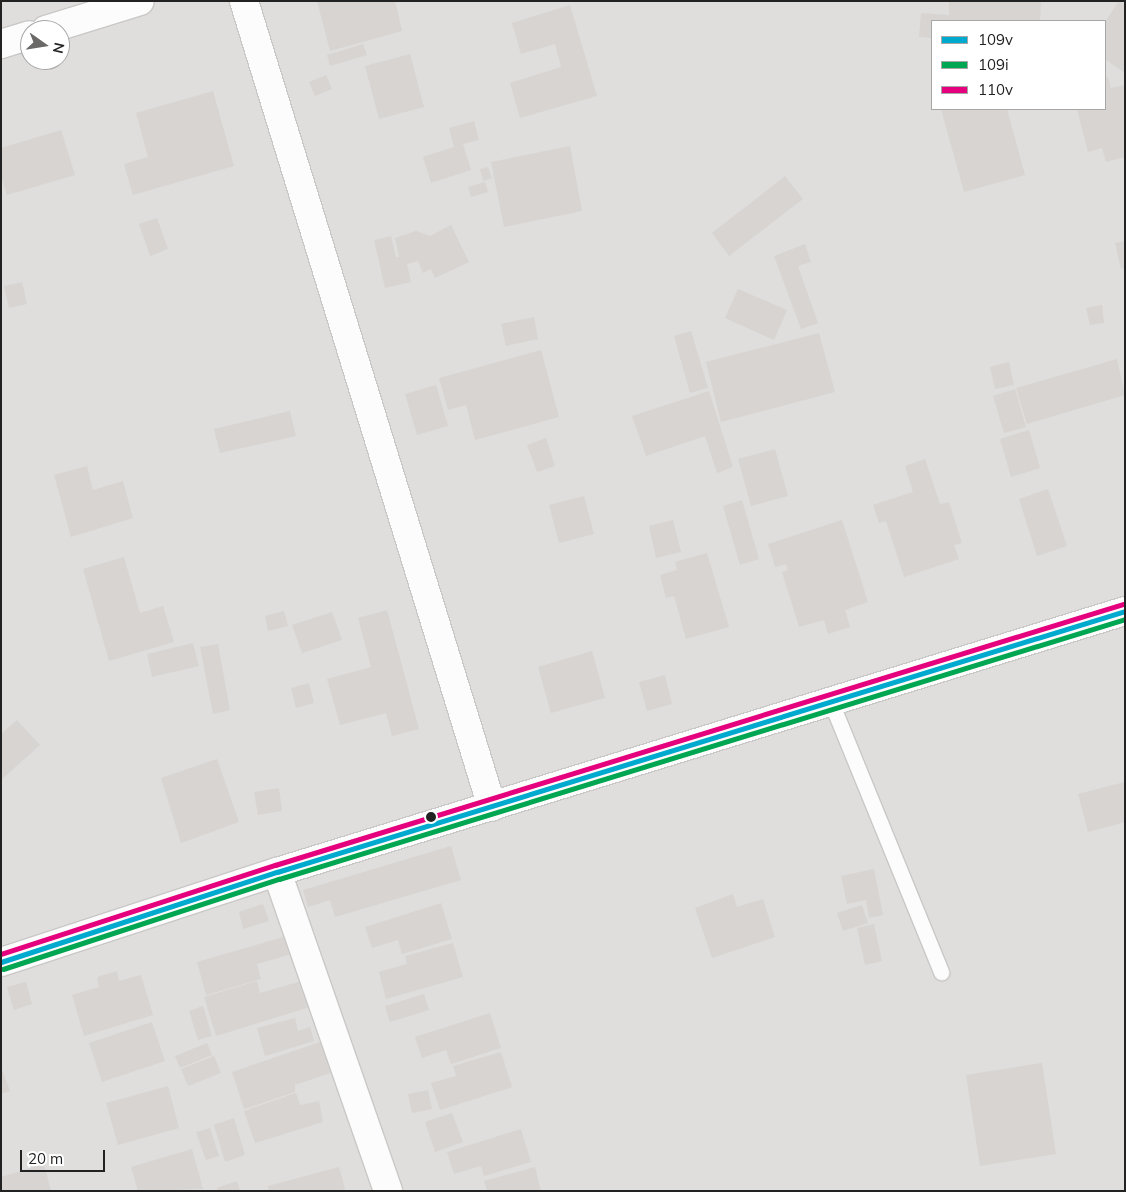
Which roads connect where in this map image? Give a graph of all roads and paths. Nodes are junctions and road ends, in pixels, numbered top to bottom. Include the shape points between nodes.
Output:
1 (140, 1) edge
2 (244, 1) edge
3 (70, 23) edge
4 (20, 38) edge
5 (1, 44) edge
6 (1125, 611) edge
7 (831, 702) junction
8 (492, 808) junction
9 (277, 872) junction
10 (1, 962) edge
11 (941, 972) dead end
12 (388, 1191) edge

1 - 3 street
2 - 8 street
4 - 5 street
6 - 7 street
7 - 8 street
7 - 11 lane
8 - 9 street
9 - 10 street
9 - 12 street

